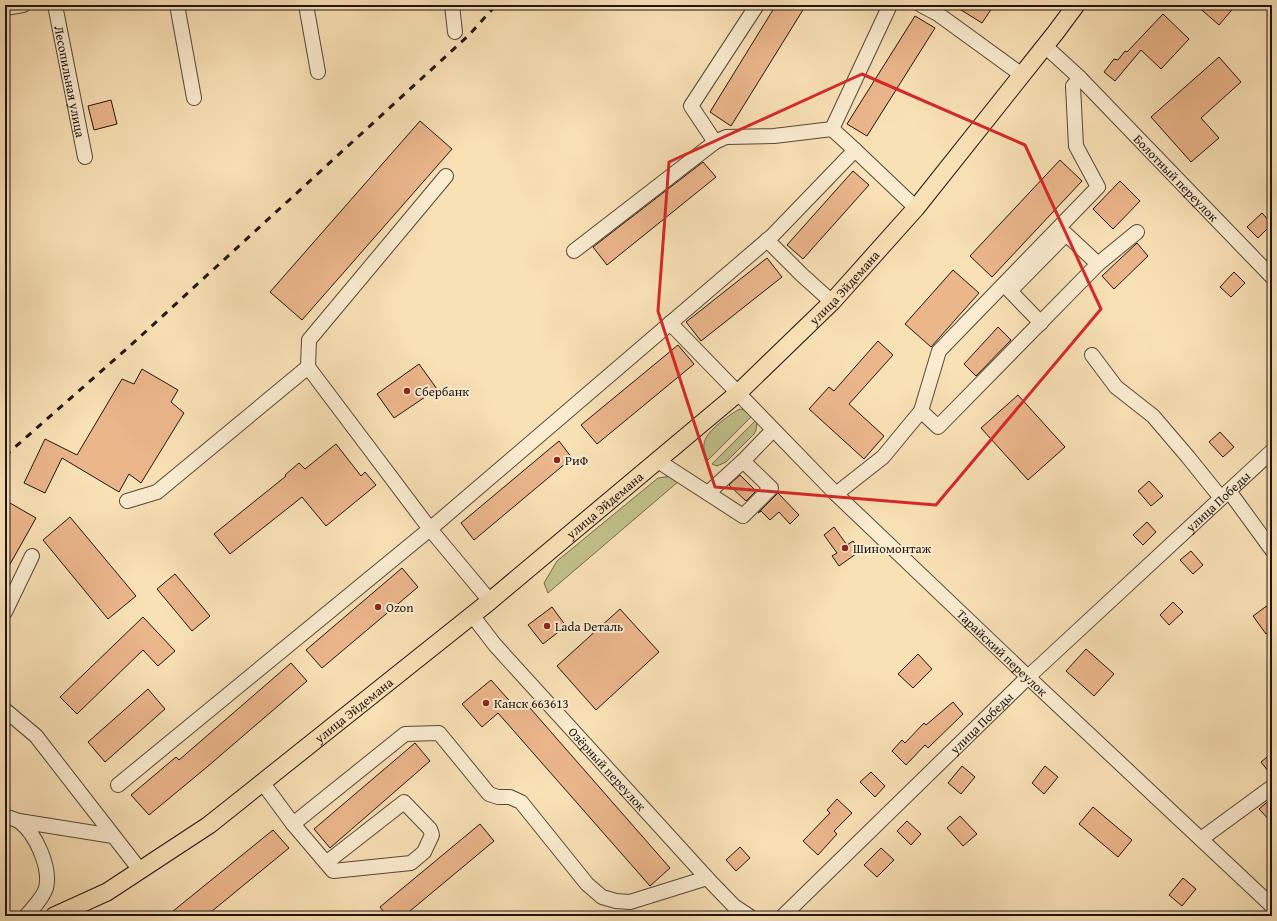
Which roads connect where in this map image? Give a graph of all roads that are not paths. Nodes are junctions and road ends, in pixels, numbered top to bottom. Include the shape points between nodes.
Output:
1 (23, 5) edge
2 (55, 5) edge
3 (177, 5) edge
4 (306, 5) edge
5 (452, 5) edge
6 (757, 5) edge
7 (890, 5) edge
8 (921, 5) edge
9 (1076, 5) edge
10 (5, 8) edge
11 (455, 32) dead end
12 (1045, 46) junction
13 (318, 72) dead end
14 (1022, 75) junction
15 (1080, 78) junction
16 (194, 98) dead end
17 (832, 129) junction
18 (715, 142) junction
19 (855, 150) junction
20 (85, 158) dead end
21 (446, 176) dead end
22 (916, 208) junction
23 (1137, 232) dead end
24 (767, 240) junction
25 (574, 251) dead end
26 (1098, 264) junction
27 (1272, 277) edge
28 (832, 302) junction
29 (670, 323) junction
30 (1041, 323) junction
31 (1092, 355) dead end
32 (308, 367) junction
33 (738, 393) junction
34 (921, 411) junction
35 (774, 430) junction
36 (1272, 451) edge
37 (658, 461) junction
38 (743, 461) junction
39 (708, 493) junction
40 (836, 494) junction
41 (1225, 495) junction
42 (126, 501) dead end
43 (430, 528) junction
44 (1272, 550) edge
45 (32, 556) dead end
46 (490, 601) junction
47 (5, 612) edge
48 (472, 615) junction
49 (1028, 677) junction
50 (5, 710) edge
51 (262, 782) junction
52 (118, 785) dead end
53 (1272, 787) edge
54 (5, 816) edge
55 (19, 821) junction
56 (293, 824) junction
57 (113, 836) junction
58 (1201, 840) junction
59 (326, 863) junction
60 (140, 870) junction
61 (707, 878) junction
62 (1272, 906) edge
63 (26, 916) edge
64 (54, 916) edge
65 (749, 916) edge
66 (782, 916) edge

1 - 10 street
2 - 20 street, Лесопильная улица
3 - 16 street
4 - 13 street
5 - 11 street
6 - 18 street via 691,106
7 - 17 street
8 - 14 street via 938,14
9 - 12 main road, улица Эйдемана
12 - 14 main road, улица Эйдемана
12 - 15 street, Болотный переулок
14 - 22 main road, улица Эйдемана
15 - 27 street, Болотный переулок
15 - 34 street via 1073,86 1076,146 1098,187 939,351
17 - 18 street via 774,136 726,137
17 - 19 street
18 - 25 street
19 - 22 street
19 - 24 street
21 - 32 street via 309,340
22 - 28 main road, улица Эйдемана
23 - 26 street
24 - 28 street
24 - 29 street
26 - 30 street
26 - 30 street via 1066,234 1010,291
28 - 33 main road, улица Эйдемана
29 - 33 street, Тарайский переулок
29 - 43 street
30 - 34 street via 938,427
31 - 41 street via 1116,386 1153,416
32 - 42 street via 157,492
32 - 43 street
33 - 35 street, Тарайский переулок
33 - 37 main road, улица Эйдемана
34 - 40 street via 883,457
35 - 38 street
35 - 40 street, Тарайский переулок
36 - 41 street, улица Победы
37 - 39 street
37 - 46 main road, улица Эйдемана
38 - 39 street
38 - 39 street via 770,488 743,516
40 - 49 street, Тарайский переулок
41 - 44 street
41 - 49 street, улица Победы
43 - 46 street
43 - 52 street
45 - 47 street
46 - 48 main road, улица Эйдемана
48 - 51 main road, улица Эйдемана
48 - 61 street, Озёрный переулок via 500,651
49 - 58 street, Тарайский переулок
49 - 66 street, улица Победы
50 - 57 street via 36,736
51 - 56 street
51 - 60 main road, улица Эйдемана via 209,824
53 - 58 street
54 - 55 street
55 - 57 street
55 - 63 street via 34,839 43,856 47,874 46,889
56 - 59 street
56 - 61 street via 405,734 439,733 489,794 510,797 521,802 587,884 602,897 630,902
57 - 60 street
58 - 62 street, Тарайский переулок
59 - 59 street via 333,871 411,863 424,852 432,835 430,829 404,802
60 - 64 main road, улица Эйдемана via 107,892
61 - 65 street, Озёрный переулок via 734,906

